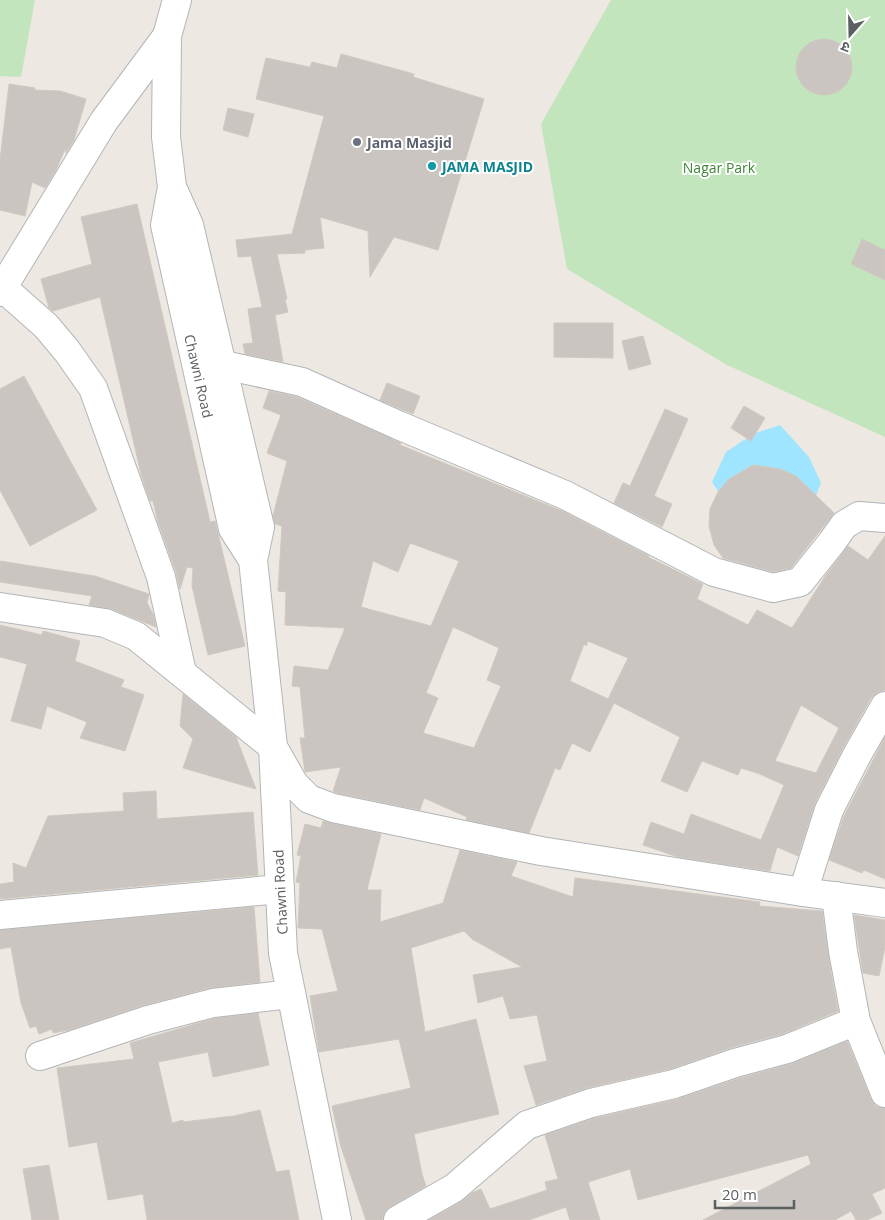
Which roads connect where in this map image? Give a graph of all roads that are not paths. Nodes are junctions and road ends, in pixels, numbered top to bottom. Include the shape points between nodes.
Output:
1 (177, 0) edge
2 (167, 36) junction
3 (172, 187) junction
4 (1, 290) edge
5 (195, 359) junction
6 (223, 364) junction
7 (885, 518) edge
8 (253, 560) junction
9 (0, 607) edge
10 (182, 673) junction
11 (885, 706) edge
12 (273, 747) junction
13 (280, 889) junction
14 (803, 892) junction
15 (836, 896) junction
16 (885, 903) edge
17 (0, 915) edge
18 (291, 994) junction
19 (856, 1021) junction
20 (40, 1056) dead end
21 (885, 1093) edge
22 (337, 1220) edge
23 (398, 1220) edge

1 - 2 street, Chawni Road
2 - 3 street, Chawni Road via 166,136
2 - 4 street via 104,120
3 - 5 street, Chawni Road via 165,225
3 - 6 street, Chawni Road via 189,225
4 - 10 street via 46,326 93,388 161,577
5 - 6 street
5 - 8 street, Chawni Road via 233,529
6 - 7 street via 302,382 565,495 714,572 773,588 800,582 844,525 859,516
6 - 8 street, Chawni Road via 260,527
8 - 12 street, Chawni Road
9 - 10 street via 105,623 136,636
10 - 12 street
11 - 14 street via 829,810
12 - 13 street, Chawni Road
12 - 14 street via 294,784 309,800 333,808 542,851
13 - 17 street
13 - 18 street, Chawni Road via 283,953
14 - 15 street
15 - 16 street
15 - 19 street
18 - 20 street via 204,1006 148,1020
18 - 22 street, Chawni Road
19 - 21 street
19 - 23 street via 788,1049 674,1084 591,1103 527,1125 454,1188

